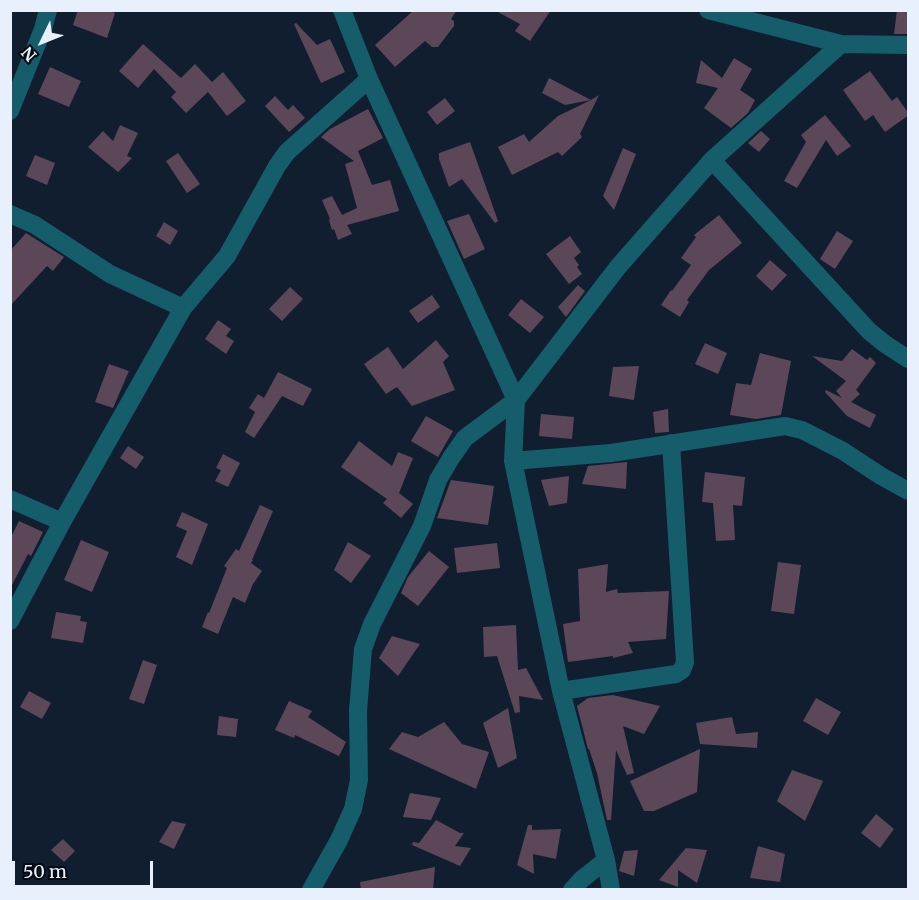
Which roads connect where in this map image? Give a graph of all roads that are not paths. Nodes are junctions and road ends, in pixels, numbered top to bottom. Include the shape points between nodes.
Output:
1 (48, 10) edge
2 (342, 10) edge
3 (708, 10) edge
4 (841, 44) junction
5 (909, 45) edge
6 (369, 80) junction
7 (10, 111) edge
8 (712, 160) junction
9 (10, 214) edge
10 (183, 308) junction
11 (909, 359) edge
12 (516, 400) junction
13 (671, 443) junction
14 (513, 461) junction
15 (909, 491) edge
16 (10, 499) edge
17 (62, 522) junction
18 (10, 621) edge
19 (561, 691) junction
20 (606, 860) junction
21 (311, 890) edge
22 (572, 890) edge
23 (611, 890) edge

1 - 7 street
2 - 6 street
3 - 4 street
4 - 5 street
4 - 8 street
6 - 10 street via 287,152 227,256
6 - 12 street
8 - 11 street via 869,331
8 - 12 street via 618,267
9 - 10 street via 35,225 110,274
10 - 17 street
12 - 14 street
12 - 21 street via 465,438 451,458 438,480 422,526 372,624 363,649 358,711 359,780 353,809
13 - 14 street via 611,453
13 - 15 street via 784,426 802,430
13 - 19 street via 685,662 682,670
14 - 19 street
16 - 17 street
17 - 18 street
19 - 20 street
20 - 22 street
20 - 23 street

